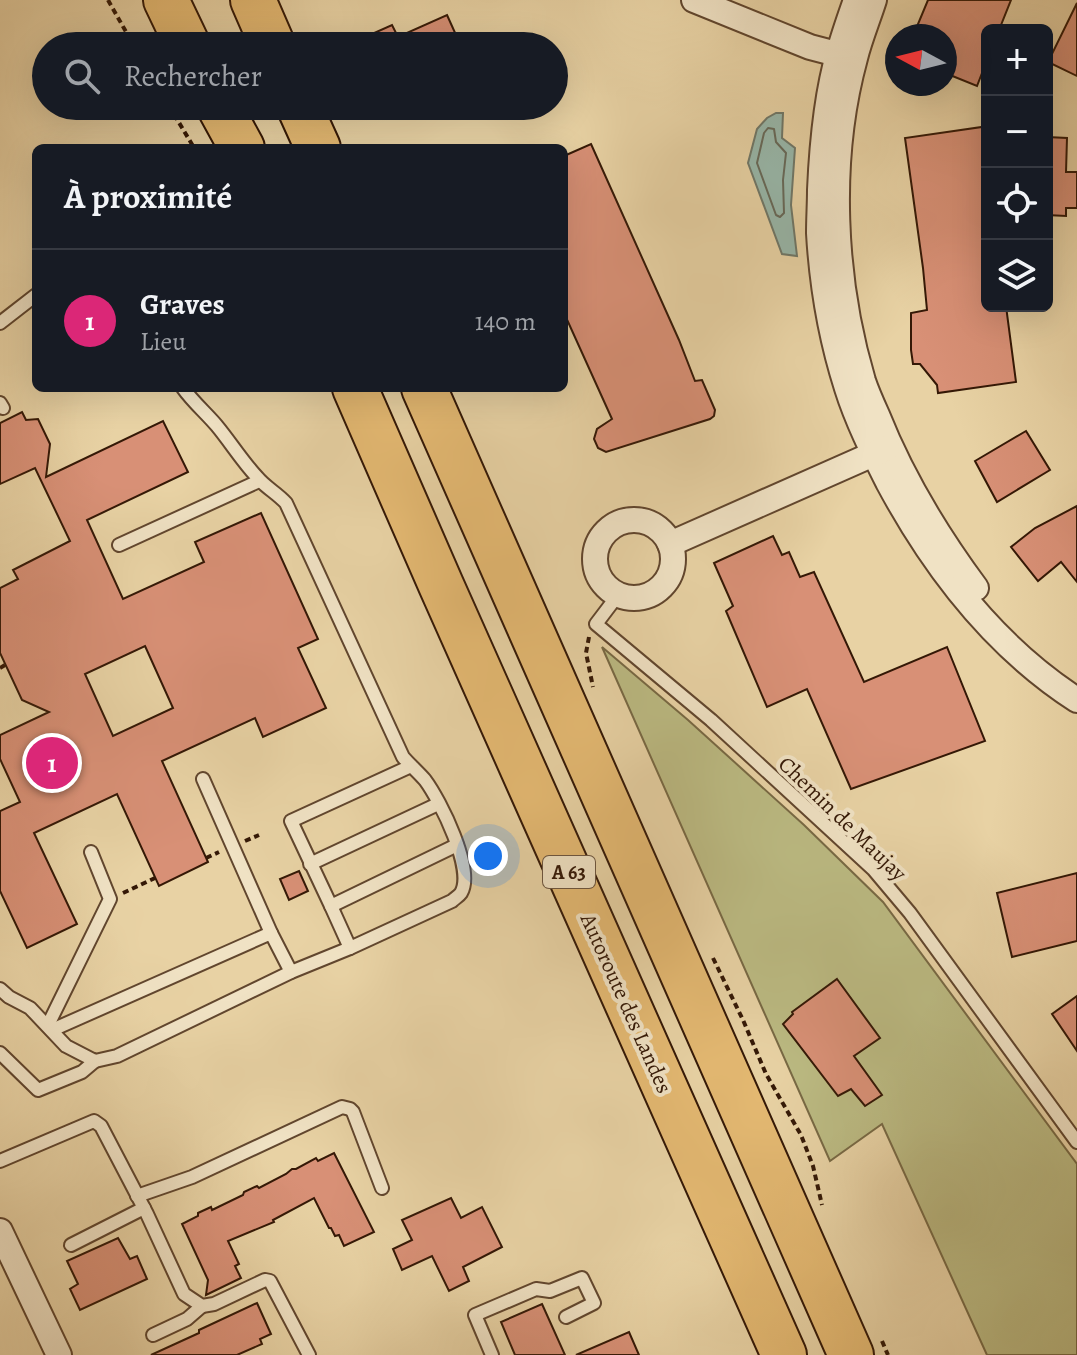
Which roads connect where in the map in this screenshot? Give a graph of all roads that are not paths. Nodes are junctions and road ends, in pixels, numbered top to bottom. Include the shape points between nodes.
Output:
1 (166, 0) edge
2 (183, 0) edge
3 (253, 0) edge
4 (694, 0) edge
5 (856, 0) edge
6 (874, 0) edge
7 (181, 32) edge
8 (198, 32) edge
9 (267, 32) edge
10 (846, 57) junction
11 (227, 120) edge
12 (236, 120) edge
13 (305, 120) edge
14 (240, 144) edge
15 (247, 144) edge
16 (316, 144) edge
17 (32, 298) edge
18 (0, 323) edge
19 (186, 392) edge
20 (357, 392) edge
21 (426, 392) edge
22 (881, 450) junction
23 (259, 481) junction
24 (670, 544) junction
25 (119, 545) dead end
26 (618, 595) junction
27 (1077, 682) edge
28 (1077, 700) edge
29 (411, 766) junction
30 (203, 779) dead end
31 (438, 804) junction
32 (457, 845) junction
33 (91, 852) dead end
34 (310, 864) junction
35 (331, 906) junction
36 (271, 933) junction
37 (350, 948) junction
38 (291, 972) junction
39 (0, 989) edge
40 (50, 1027) junction
41 (0, 1053) edge
42 (95, 1061) junction
43 (1077, 1142) edge
44 (0, 1161) edge
45 (382, 1188) dead end
46 (140, 1202) junction
47 (0, 1231) edge
48 (71, 1245) dead end
49 (202, 1306) junction
50 (566, 1317) dead end
51 (153, 1335) dead end
52 (864, 1343) edge
53 (307, 1354) edge
54 (59, 1355) edge
55 (492, 1355) edge
56 (784, 1355) edge

1 - 7 highway
2 - 8 highway
3 - 9 highway
4 - 10 street
5 - 10 street
6 - 10 street
10 - 22 street via 825,120 819,229 832,334 847,390
11 - 14 highway
12 - 15 highway
13 - 16 highway
17 - 18 lane
19 - 23 lane
20 - 56 highway, Autoroute des Landes / A 63
21 - 52 highway, A 63
22 - 24 street
22 - 27 street via 983,597
22 - 28 street via 907,518 970,605 1015,652
23 - 25 lane
23 - 29 lane via 286,503
24 - 26 street via 672,570 666,582 644,597
24 - 26 street via 654,524 642,520 629,519 606,530 594,553 595,566 599,578
26 - 43 lane, Chemin de Maujay via 596,624 711,720 873,869
29 - 31 lane
29 - 34 lane via 291,821
30 - 36 lane
31 - 32 lane
31 - 34 lane
32 - 35 lane
32 - 37 lane via 465,871 462,892
33 - 40 lane via 110,899
34 - 35 lane
35 - 37 lane
36 - 38 lane
36 - 40 lane
37 - 38 lane
38 - 42 lane via 117,1056
39 - 40 lane
40 - 42 lane via 66,1046
41 - 42 lane via 38,1090
44 - 46 lane via 94,1121
45 - 46 lane via 353,1112 342,1107
46 - 48 lane
46 - 49 lane via 184,1294
47 - 54 street
49 - 51 lane
49 - 53 lane via 270,1281
50 - 55 lane via 594,1303 582,1278 550,1291 536,1289 475,1315

